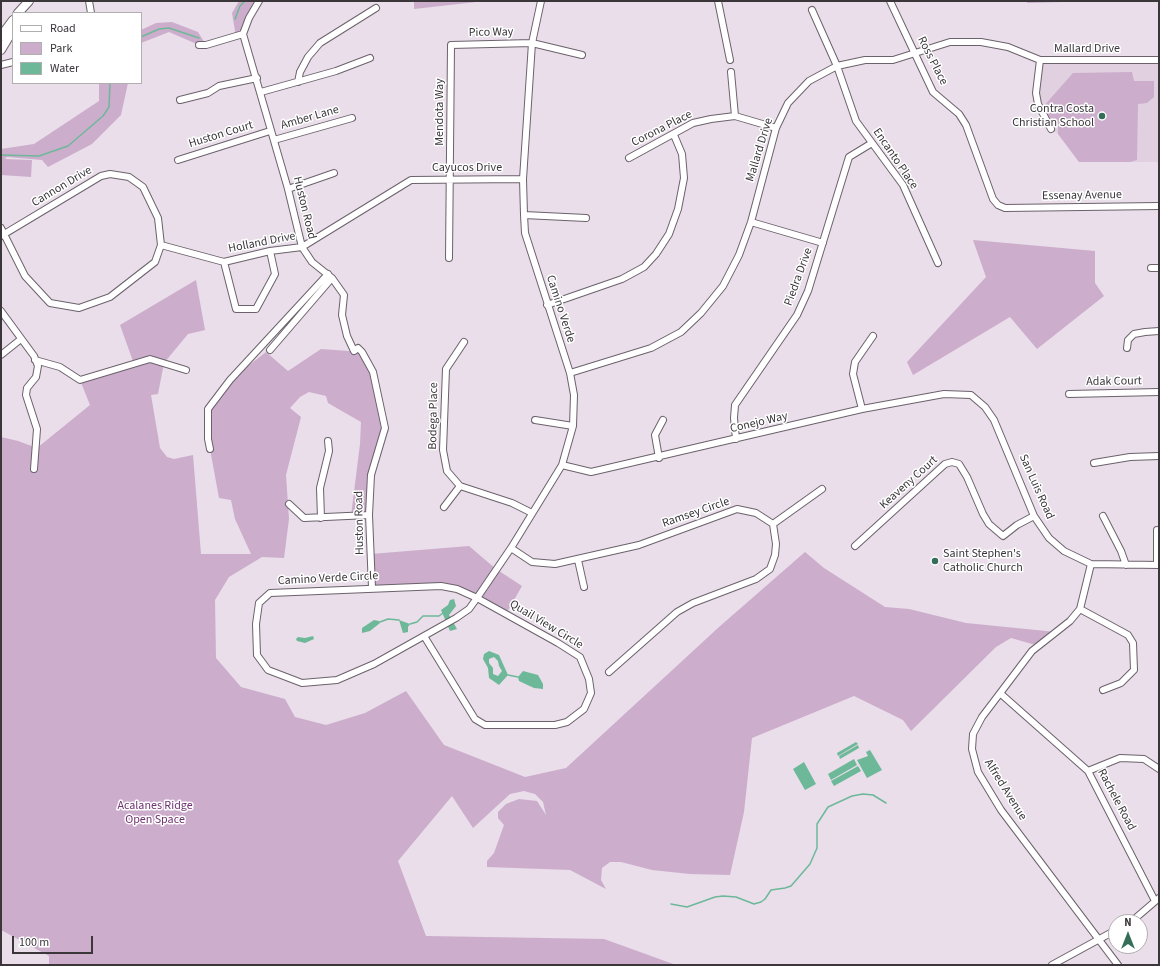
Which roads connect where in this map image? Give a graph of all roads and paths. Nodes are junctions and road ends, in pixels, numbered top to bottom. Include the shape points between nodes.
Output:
1 (30, 1) edge
2 (34, 1) edge
3 (88, 1) edge
4 (259, 1) edge
5 (541, 1) edge
6 (718, 1) edge
7 (890, 1) edge
8 (376, 8) dead end
9 (812, 10) dead end
10 (19, 12) edge
11 (26, 12) edge
12 (92, 12) edge
13 (12, 21) edge
14 (12, 32) edge
15 (243, 34) junction
16 (1, 36) edge
17 (532, 43) junction
18 (199, 44) dead end
19 (451, 44) joint
20 (1, 50) edge
21 (915, 52) junction
22 (582, 55) dead end
23 (370, 58) dead end
24 (730, 60) dead end
25 (1040, 60) junction
26 (1159, 60) edge
27 (12, 62) edge
28 (1, 65) edge
29 (837, 66) junction
30 (731, 72) dead end
31 (257, 78) junction
32 (298, 82) junction
33 (261, 92) junction
34 (180, 100) dead end
35 (735, 116) junction
36 (352, 118) dead end
37 (776, 128) junction
38 (1050, 129) dead end
39 (270, 131) junction
40 (674, 135) junction
41 (274, 140) junction
42 (872, 143) junction
43 (629, 158) dead end
44 (178, 160) dead end
45 (334, 173) dead end
46 (450, 179) junction
47 (523, 179) junction
48 (411, 180) joint
49 (288, 189) junction
50 (1159, 206) edge
51 (1005, 208) joint
52 (524, 215) junction
53 (586, 218) dead end
54 (750, 222) junction
55 (1, 228) edge
56 (3, 235) edge
57 (823, 243) junction
58 (161, 245) junction
59 (302, 247) junction
60 (270, 251) junction
61 (449, 258) dead end
62 (224, 262) junction
63 (938, 263) dead end
64 (1151, 268) dead end
65 (1159, 268) edge
66 (330, 276) junction
67 (547, 305) junction
68 (1, 311) edge
69 (1159, 332) edge
70 (873, 336) dead end
71 (21, 339) junction
72 (464, 342) dead end
73 (1126, 348) dead end
74 (270, 350) dead end
75 (1, 355) edge
76 (35, 360) junction
77 (186, 370) dead end
78 (570, 372) junction
79 (1159, 392) edge
80 (961, 394) joint
81 (1069, 394) dead end
82 (862, 409) junction
83 (535, 420) dead end
84 (663, 420) dead end
85 (573, 426) junction
86 (736, 439) junction
87 (328, 441) dead end
88 (210, 449) dead end
89 (1159, 456) edge
90 (659, 458) junction
91 (1094, 463) dead end
92 (562, 465) junction
93 (34, 469) dead end
94 (460, 486) junction
95 (822, 489) dead end
96 (289, 504) dead end
97 (444, 507) dead end
98 (532, 513) junction
99 (369, 515) junction
100 (1034, 516) junction
101 (1103, 516) dead end
102 (321, 518) junction
103 (773, 524) junction
104 (1157, 530) dead end
105 (855, 546) dead end
106 (511, 548) junction
107 (578, 560) junction
108 (1091, 564) junction
109 (1126, 565) junction
110 (1158, 565) edge
111 (584, 587) dead end
112 (372, 588) junction
113 (477, 598) junction
114 (1080, 609) junction
115 (424, 636) junction
116 (609, 672) dead end
117 (1103, 690) dead end
118 (1001, 694) junction
119 (1159, 769) edge
120 (1088, 771) junction
121 (1157, 899) edge
122 (1140, 914) edge
123 (1108, 934) edge
124 (1098, 939) junction
125 (1052, 965) edge
126 (1118, 965) edge

1 - 10 main road
2 - 11 main road
3 - 12 street
4 - 15 street
5 - 17 street, Camino Verde
6 - 24 street
7 - 21 street, Ross Place
8 - 32 street via 320,43 303,67
9 - 29 street, Encanto Place
13 - 16 main road
14 - 20 main road
15 - 18 street via 206,45
15 - 31 street, Huston Road
17 - 19 street, Pico Way
17 - 22 street, Pico Way
17 - 47 street, Camino Verde
19 - 46 street, Mendota Way
21 - 25 street, Mallard Drive via 950,42 981,42 1008,47
21 - 29 street, Mallard Drive via 893,60 865,60
21 - 51 street, Ross Place via 932,92 959,114 966,125 993,199
23 - 32 street
25 - 26 street, Mallard Drive
25 - 38 street via 1036,93 1038,104
27 - 28 street
29 - 37 street, Mallard Drive via 809,81 788,103
29 - 42 street, Encanto Place via 856,121
30 - 35 street
31 - 33 street, Huston Road
31 - 34 street via 219,86 208,93
32 - 33 street
33 - 39 street, Huston Road
35 - 37 street, Corona Place
35 - 40 street, Corona Place via 693,124
36 - 41 street, Amber Lane
37 - 54 street, Mallard Drive
39 - 41 street, Huston Road
39 - 44 street, Huston Court
40 - 43 street, Corona Place
40 - 67 street via 682,154 684,178 678,209 656,254 644,267 622,279
41 - 49 street, Huston Road
42 - 57 street, Piedra Drive via 849,157
42 - 63 street, Encanto Place via 903,186
45 - 49 street
46 - 47 street, Cayucos Drive
46 - 48 street, Cayucos Drive
46 - 61 street, Mendota Way
47 - 52 street, Camino Verde
48 - 59 street, Holland Drive
49 - 59 street, Huston Road
50 - 51 street, Essenay Avenue
52 - 53 street
52 - 67 street, Camino Verde via 525,233
54 - 57 street
54 - 78 street, Mallard Drive via 739,256 723,286 702,313 681,332 651,348
55 - 56 street
56 - 58 street via 25,276 50,303 79,308 110,297 155,262
56 - 58 street, Cannon Drive via 101,176 122,175 143,187 158,218
57 - 86 street, Piedra Drive via 808,291 797,315 735,405
58 - 62 street, Holland Drive
59 - 60 street, Holland Drive
59 - 66 street, Huston Road via 312,262
60 - 62 street, Holland Drive
60 - 62 street via 275,274 256,309 236,309
64 - 65 street
66 - 74 street
66 - 88 street via 230,380 208,409
66 - 99 street, Huston Road via 344,295 342,315 347,336 354,351 358,348 362,352 373,372 385,428 371,475
67 - 78 street, Camino Verde
68 - 71 street
69 - 73 street via 1134,334 1128,340
70 - 82 street via 855,362 853,374
71 - 75 street
71 - 76 street
72 - 94 street, Bodega Place via 446,369 443,450 447,471
76 - 77 street via 60,367 80,380 150,359
76 - 93 street via 38,366 36,377 27,388 26,395 37,429
78 - 85 street, Camino Verde via 574,395
79 - 81 street, Adak Court
80 - 82 street, Conejo Way via 944,394
80 - 100 street, San Luis Road via 971,395 985,407 994,420
82 - 86 street, Conejo Way
83 - 85 street
84 - 90 street via 655,434
85 - 92 street, Camino Verde
86 - 90 street, Conejo Way
87 - 102 street via 329,451 320,488
89 - 91 street via 1130,456
90 - 92 street, Conejo Way via 591,472
92 - 98 street, Camino Verde
94 - 97 street
94 - 98 street via 512,503
95 - 103 street
96 - 102 street via 304,518
98 - 106 street, Camino Verde
99 - 102 street
99 - 112 street, Huston Road
100 - 105 street, Keaveny Court via 1003,536 989,524 959,464 952,462 946,464
100 - 108 street, San Luis Road via 1048,538 1064,551
101 - 109 street
103 - 107 street, Ramsey Circle via 756,513 737,509 639,545
103 - 116 street via 776,544 770,569 756,579 693,602 677,612
104 - 110 street
106 - 107 street, Ramsey Circle via 532,562 555,564
106 - 113 street, Camino Verde
107 - 111 street
108 - 109 street, San Luis Road
108 - 114 street, Alfred Avenue
109 - 110 street, San Luis Road
112 - 113 street, Camino Verde Circle via 441,586 457,589
112 - 115 street, Camino Verde Circle via 270,593 259,603 256,624 257,655 268,670 302,683 337,680 374,664
113 - 115 street, Camino Verde Circle via 469,609
113 - 115 street, Quail View Circle via 580,657 589,679 591,693 584,709 567,722 554,725 485,725 475,719
114 - 117 street via 1128,635 1133,643 1134,670 1121,682
114 - 118 street, Alfred Avenue via 1070,621 1032,651
118 - 120 street, Rachele Road
118 - 124 street, Alfred Avenue via 982,717 973,734 973,758 978,772 1002,810
119 - 120 street via 1144,759 1120,758
120 - 121 street, Rachele Road
121 - 122 street
123 - 124 street
124 - 125 street
124 - 126 street, Alfred Avenue

